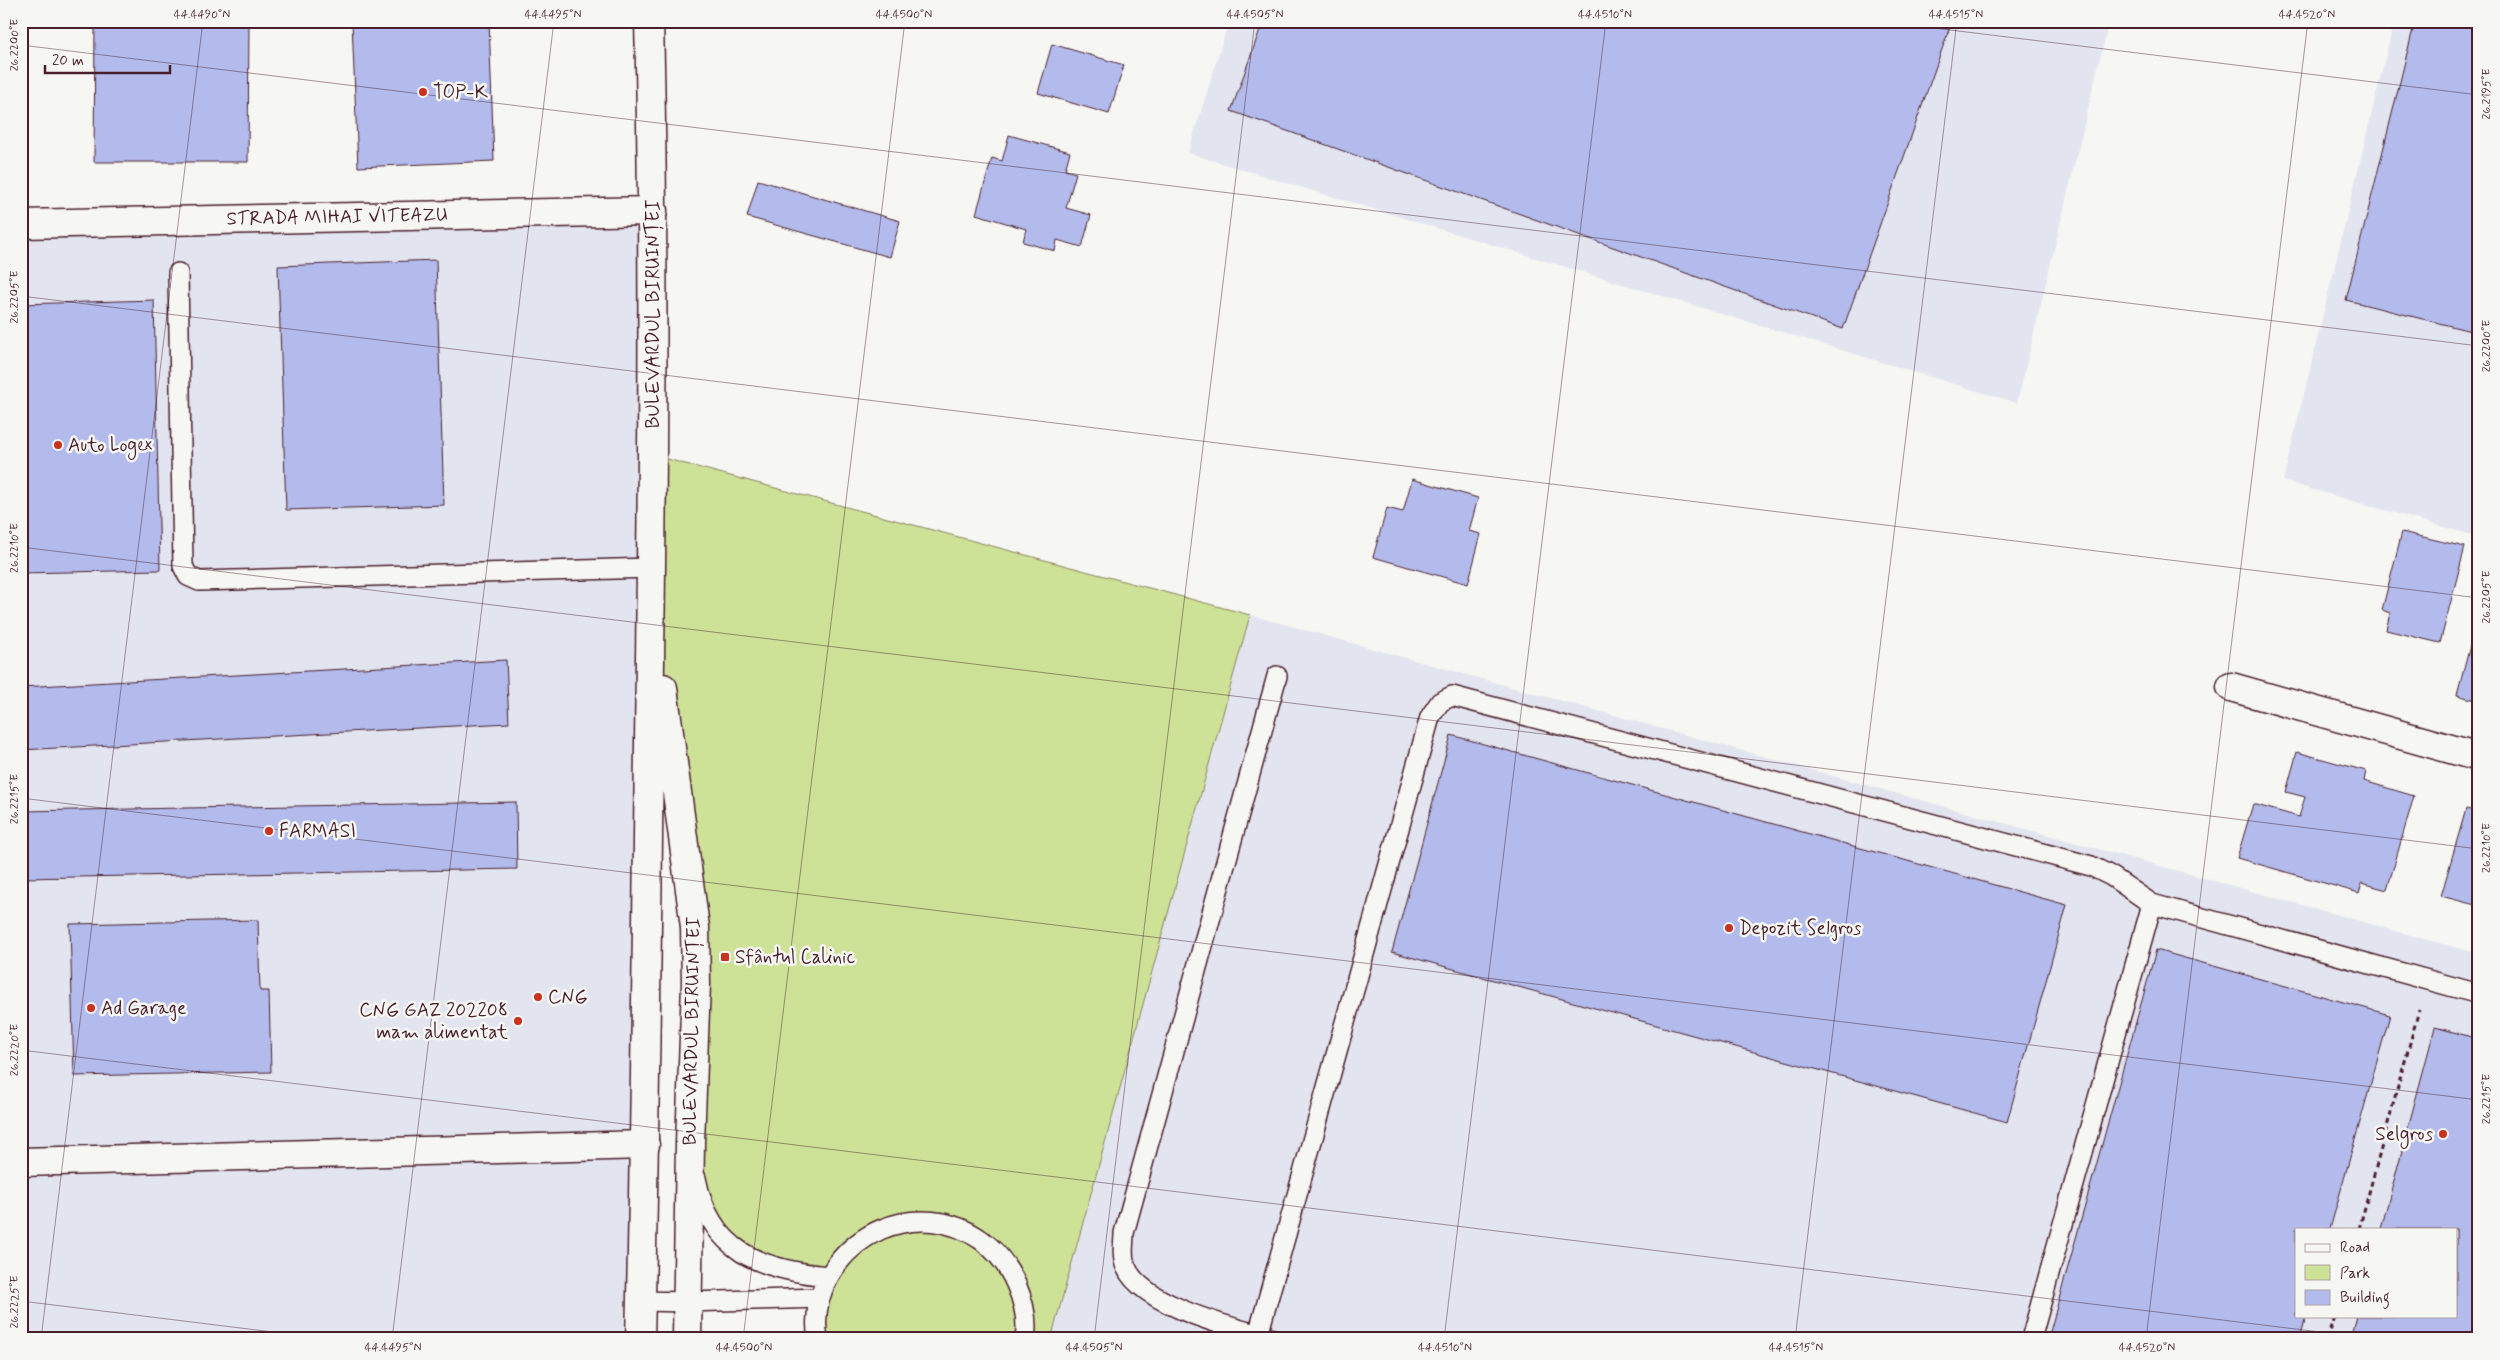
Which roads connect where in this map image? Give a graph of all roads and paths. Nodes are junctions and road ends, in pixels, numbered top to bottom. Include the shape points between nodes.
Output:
1 (649, 21) edge
2 (654, 211) junction
3 (21, 224) edge
4 (178, 273) dead end
5 (651, 568) junction
6 (651, 606) junction
7 (1277, 676) dead end
8 (2232, 687) dead end
9 (2479, 757) edge
10 (2152, 904) junction
11 (2428, 980) junction
12 (2479, 994) edge
13 (690, 1143) junction
14 (645, 1145) junction
15 (21, 1162) edge
16 (2359, 1228) edge
17 (828, 1276) junction
18 (820, 1298) junction
19 (641, 1302) junction
20 (688, 1302) junction
21 (2334, 1318) edge
22 (1266, 1337) edge
23 (1025, 1338) edge
24 (640, 1339) edge
25 (687, 1339) edge
26 (818, 1339) edge
27 (2031, 1339) edge
28 (2328, 1339) edge

1 - 2 main road, BULEVARDUL BIRUINȚEI
2 - 3 main road, STRADA MIHAI VITEAZU
2 - 5 main road, BULEVARDUL BIRUINȚEI
4 - 5 lane via 183,566 188,576 199,581
5 - 6 main road, BULEVARDUL BIRUINȚEI
6 - 13 main road, BULEVARDUL BIRUINȚEI via 695,927
6 - 14 main road, BULEVARDUL BIRUINȚEI
7 - 22 lane via 1124,1233 1124,1261 1136,1282 1154,1297 1183,1311
8 - 9 main road
10 - 11 lane
10 - 22 lane via 2112,876 2091,866 1452,696 1440,702 1430,717
10 - 27 lane
11 - 12 lane
11 - 16 path
13 - 17 lane via 700,1195 723,1239 753,1258 776,1267 801,1274
13 - 20 main road, BULEVARDUL BIRUINȚEI
14 - 15 main road
14 - 19 main road, BULEVARDUL BIRUINȚEI
17 - 18 lane
17 - 23 lane via 850,1247 881,1228 915,1220 951,1224 984,1241 1008,1267 1023,1300
18 - 20 lane
18 - 26 lane
19 - 20 lane
19 - 24 main road, BULEVARDUL BIRUINȚEI
20 - 25 main road, BULEVARDUL BIRUINȚEI
21 - 28 path

